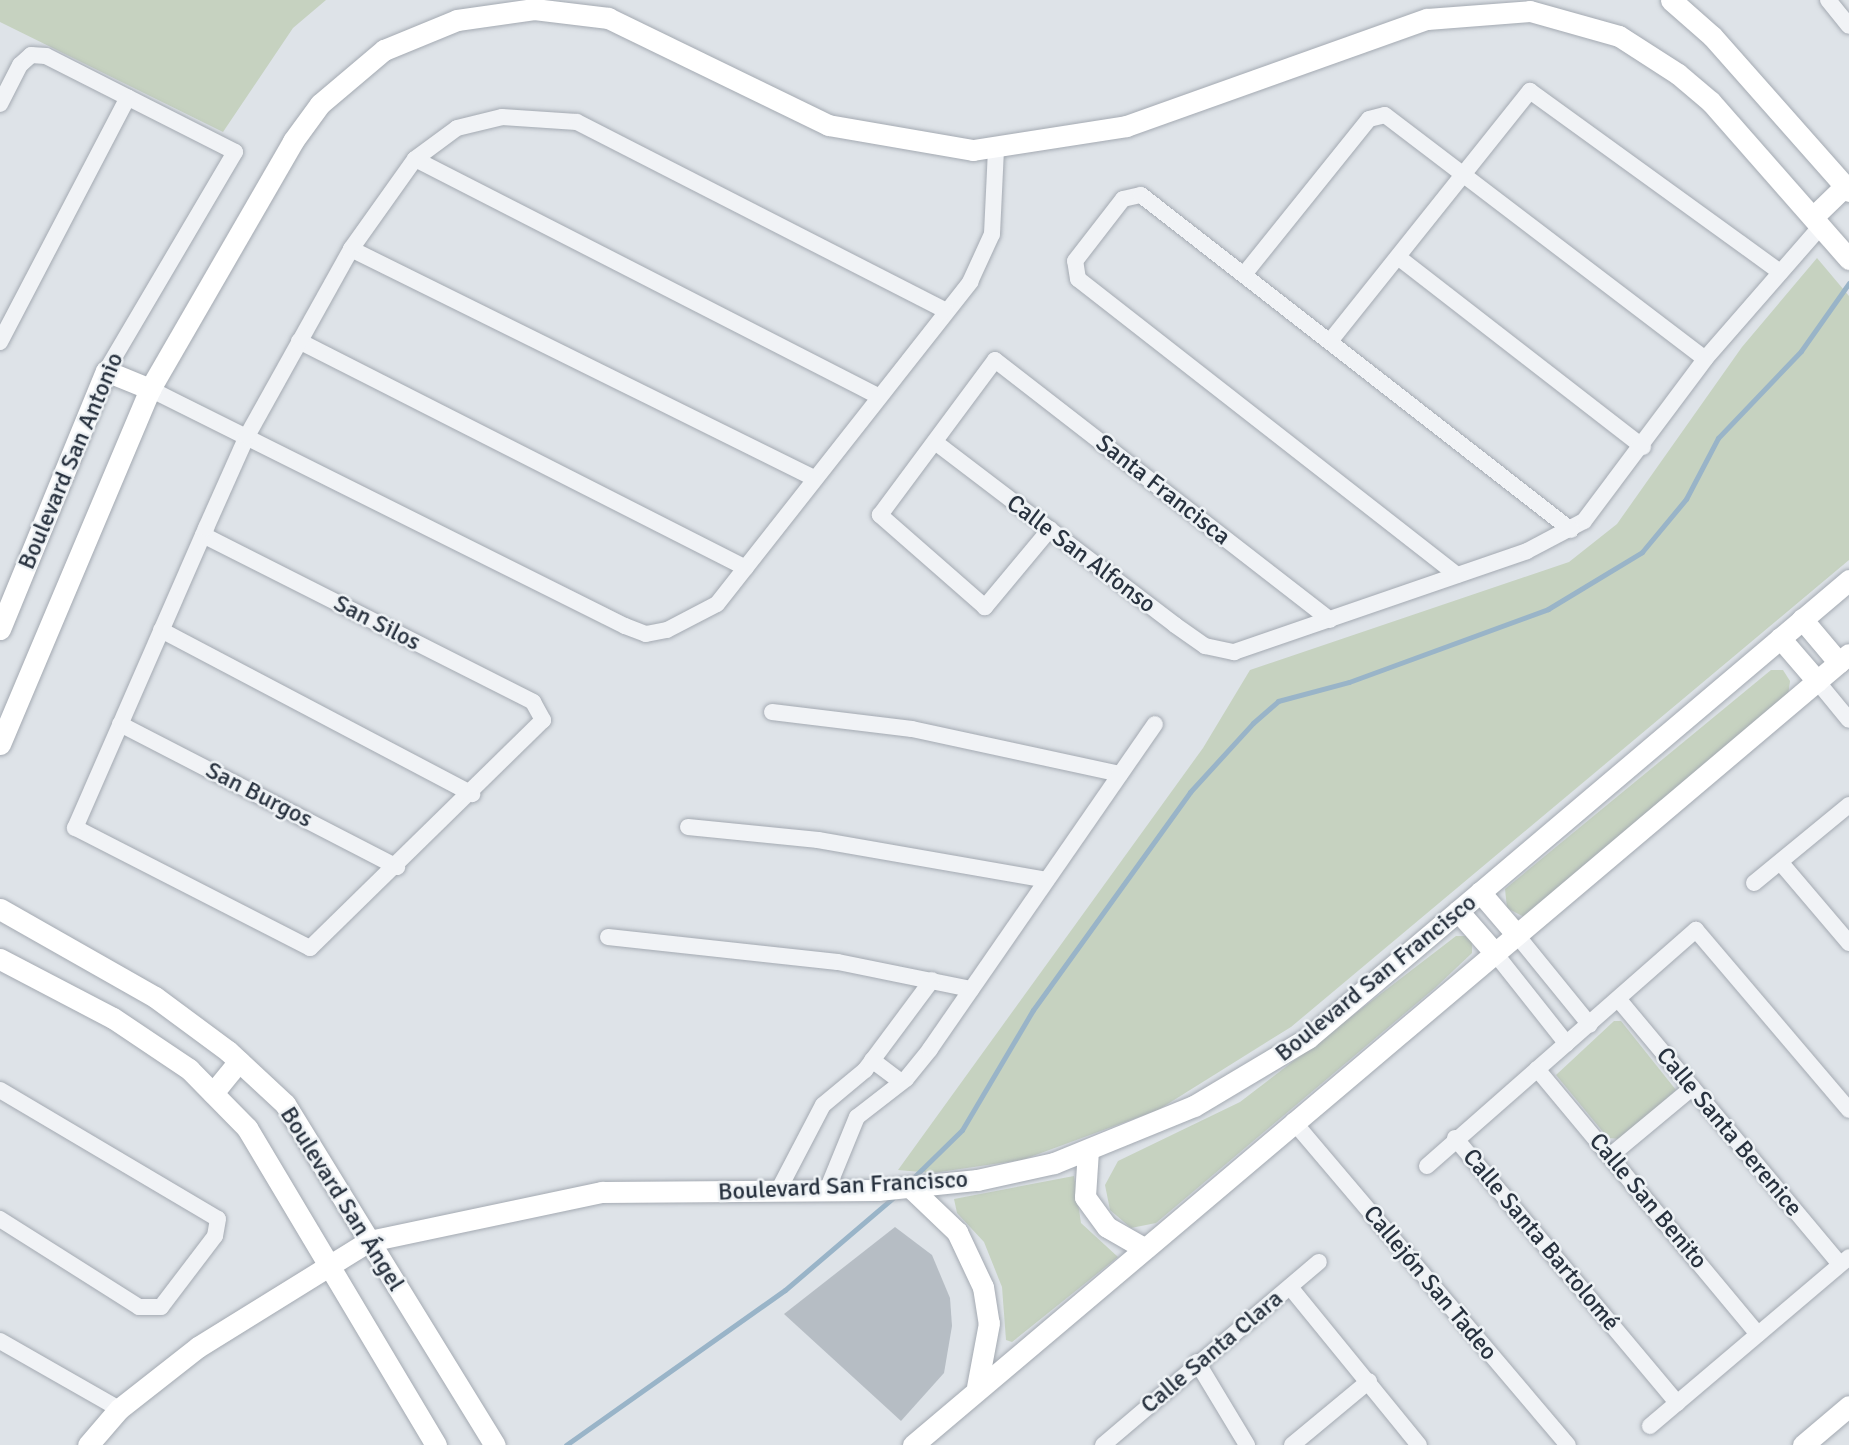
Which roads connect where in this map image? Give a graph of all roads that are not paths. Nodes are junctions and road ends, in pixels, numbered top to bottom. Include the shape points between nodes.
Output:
1 (1671, 0) edge
2 (1828, 0) edge
3 (1849, 26) edge
4 (128, 97) junction
5 (0, 104) edge
6 (996, 148) junction
7 (415, 159) junction
8 (1463, 173) junction
9 (1847, 188) edge
10 (1817, 222) junction
11 (351, 248) junction
12 (1844, 253) edge
13 (1398, 257) junction
14 (1245, 272) junction
15 (1780, 272) junction
16 (946, 311) junction
17 (1331, 340) junction
18 (299, 341) junction
19 (0, 342) edge
20 (1705, 359) junction
21 (106, 371) junction
22 (150, 389) junction
23 (876, 396) junction
24 (247, 436) junction
25 (934, 442) junction
26 (1643, 447) junction
27 (814, 478) junction
28 (1049, 529) junction
29 (1571, 530) junction
30 (203, 535) junction
31 (746, 568) junction
32 (1457, 575) junction
33 (1849, 580) edge
34 (1802, 619) junction
35 (1330, 620) junction
36 (0, 629) edge
37 (161, 630) junction
38 (1780, 638) junction
39 (1846, 664) edge
40 (1816, 681) junction
41 (772, 712) dead end
42 (1849, 720) edge
43 (120, 724) junction
44 (1155, 724) dead end
45 (0, 744) edge
46 (1120, 774) junction
47 (472, 794) junction
48 (1849, 805) edge
49 (688, 827) dead end
50 (1781, 863) junction
51 (397, 867) junction
52 (1047, 880) junction
53 (1754, 883) dead end
54 (1480, 892) junction
55 (0, 909) edge
56 (1458, 911) junction
57 (1516, 934) junction
58 (608, 937) dead end
59 (1849, 943) edge
60 (1494, 952) junction
61 (0, 958) edge
62 (932, 980) junction
63 (971, 989) junction
64 (1619, 1000) junction
65 (1590, 1024) junction
66 (1567, 1044) junction
67 (872, 1060) junction
68 (239, 1061) junction
69 (1537, 1069) junction
70 (901, 1082) junction
71 (1692, 1087) junction
72 (0, 1090) edge
73 (213, 1093) junction
74 (1849, 1110) edge
75 (1293, 1121) junction
76 (1455, 1138) junction
77 (1088, 1150) junction
78 (1610, 1156) junction
79 (1427, 1166) dead end
80 (911, 1188) junction
81 (827, 1190) junction
82 (778, 1191) junction
83 (0, 1219) edge
84 (369, 1241) junction
85 (1142, 1247) junction
86 (1845, 1261) edge
87 (1319, 1262) dead end
88 (325, 1268) junction
89 (1290, 1287) junction
90 (1758, 1334) junction
91 (0, 1341) edge
92 (1197, 1362) junction
93 (1369, 1381) junction
94 (976, 1387) junction
95 (1677, 1403) junction
96 (1849, 1406) edge
97 (119, 1409) junction
98 (1650, 1426) dead end
99 (1113, 1442) edge
100 (88, 1445) edge
101 (436, 1445) edge
102 (495, 1445) edge
103 (913, 1445) edge
104 (1247, 1445) edge
105 (1292, 1445) edge
106 (1419, 1445) edge
107 (1567, 1445) edge
108 (1803, 1445) edge

1 - 9 street via 1712,36
2 - 3 street
4 - 5 street via 46,55 31,55
4 - 19 street
4 - 21 street, Boulevard San Antonio via 235,152
6 - 10 street, Boulevard San Antonio via 1126,126 1427,19 1530,11 1593,26 1648,52 1710,102
6 - 16 street via 987,253
6 - 22 street, Boulevard San Antonio via 913,145 828,125 608,18 534,9 457,20 384,50 320,104 293,141
7 - 11 street
7 - 16 street via 457,128 502,117 577,122
7 - 23 street
8 - 13 street
8 - 14 street via 1385,115 1368,119
8 - 15 street via 1530,91
8 - 20 street
9 - 10 street
10 - 12 street, Boulevard San Antonio
10 - 15 street
11 - 18 street
11 - 27 street
13 - 17 street
13 - 26 street
14 - 17 street
14 - 32 street via 1141,195 1123,198 1075,261 1078,278
15 - 20 street
16 - 23 street
17 - 29 street
18 - 24 street
18 - 31 street
20 - 26 street
21 - 22 street
21 - 36 street, Boulevard San Antonio
22 - 24 street
22 - 45 street, Boulevard San Antonio
23 - 27 street
24 - 30 street
24 - 31 street via 646,634 692,622 717,604
25 - 28 street, Calle San Alfonso
25 - 28 street via 880,515 985,607
25 - 35 street, Santa Francisca via 996,360
26 - 29 street
27 - 31 street
28 - 35 street, Calle San Alfonso via 1205,646 1234,652
29 - 32 street
30 - 37 street
30 - 47 street, San Silos via 533,702 543,720
32 - 35 street
33 - 34 street, Boulevard San Francisco
34 - 38 street, Boulevard San Francisco
34 - 39 street
37 - 43 street
37 - 47 street
38 - 40 street
38 - 54 street, Boulevard San Francisco
39 - 40 street
40 - 42 street
40 - 57 street
41 - 46 street via 912,729
43 - 51 street, San Burgos
43 - 51 street via 75,828 310,948
44 - 46 street
46 - 52 street
47 - 51 street
48 - 50 street
49 - 52 street via 818,840
50 - 53 street
50 - 59 street
52 - 63 street
54 - 56 street, Boulevard San Francisco
54 - 57 street
55 - 68 street, Boulevard San Ángel via 155,997
56 - 60 street
56 - 77 street, Boulevard San Francisco via 1276,1062 1194,1106
57 - 60 street
57 - 65 street
58 - 62 street via 838,962
60 - 66 street
60 - 75 street
61 - 73 street, Boulevard San Ángel via 113,1018 189,1069
62 - 63 street
62 - 67 street
63 - 70 street
64 - 65 street, Calle Santa Bartolomé
64 - 71 street, Calle Santa Berenice
64 - 74 street, Calle Santa Bartolomé via 1696,930
65 - 66 street, Calle Santa Bartolomé
66 - 69 street, Calle Santa Bartolomé
67 - 70 street
67 - 82 street via 822,1105
68 - 73 street
68 - 84 street, Boulevard San Ángel via 285,1104
69 - 76 street, Calle Santa Bartolomé
69 - 78 street, Calle San Benito
70 - 81 street via 857,1117
71 - 78 street
71 - 86 street, Calle Santa Berenice
72 - 83 street via 218,1219 215,1236 161,1307 139,1307
73 - 88 street, Boulevard San Ángel via 247,1128
75 - 85 street
75 - 107 street, Callejón San Tadeo
76 - 79 street
76 - 95 street, Calle Santa Bartolomé
77 - 80 street, Boulevard San Francisco via 1032,1168
77 - 85 street via 1085,1198 1107,1227
78 - 90 street, Calle San Benito
80 - 81 street, Boulevard San Francisco
80 - 94 street via 957,1232 984,1287 989,1323
81 - 82 street, Boulevard San Francisco
82 - 84 street, Boulevard San Francisco via 602,1192
84 - 88 street, Boulevard San Francisco
84 - 102 street, Boulevard San Ángel
85 - 94 street
86 - 90 street
87 - 89 street, Calle Santa Clara
88 - 97 street, Boulevard San Francisco via 198,1347
88 - 101 street, Boulevard San Ángel
89 - 92 street, Calle Santa Clara
89 - 93 street
90 - 95 street
91 - 97 street
92 - 99 street, Calle Santa Clara
92 - 104 street
93 - 105 street
93 - 106 street
94 - 103 street
95 - 98 street
96 - 108 street
97 - 100 street, Boulevard San Francisco

